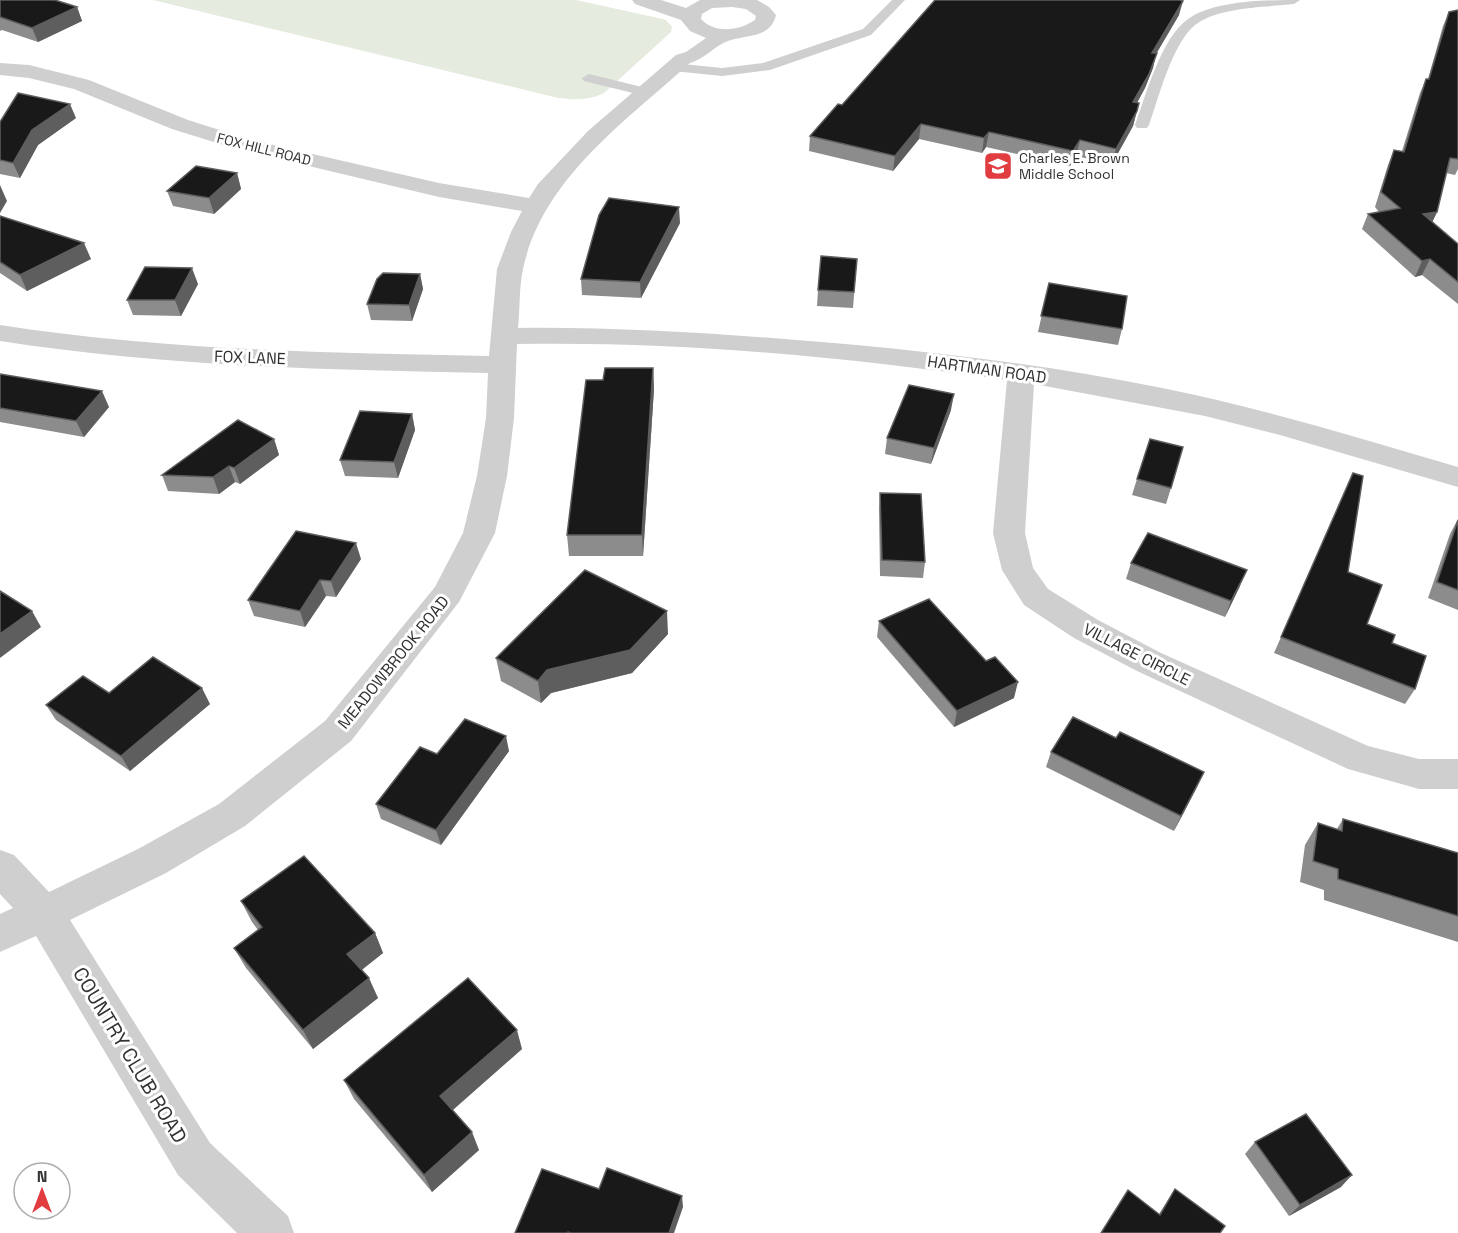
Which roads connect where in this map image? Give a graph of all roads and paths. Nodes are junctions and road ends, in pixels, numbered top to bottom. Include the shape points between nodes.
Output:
1 (642, 0) edge
2 (899, 0) edge
3 (1294, 0) edge
4 (743, 1) edge
5 (697, 12) edge
6 (725, 34) junction
7 (678, 63) junction
8 (0, 69) edge
9 (589, 78) dead end
10 (645, 92) junction
11 (1142, 125) dead end
12 (536, 206) junction
13 (0, 333) edge
14 (503, 350) junction
15 (1021, 373) junction
16 (1458, 477) edge
17 (1458, 774) edge
18 (0, 867) edge
19 (44, 914) junction
20 (0, 934) edge
21 (271, 1233) edge

1 - 5 street
2 - 7 lane via 867,32 765,67 722,72
3 - 11 lane via 1214,12 1190,22 1175,43
4 - 5 street
4 - 6 street via 763,10 764,23 753,30
5 - 6 street
5 - 7 street, MEADOWBROOK ROAD
6 - 7 street, MEADOWBROOK ROAD
7 - 10 street, MEADOWBROOK ROAD
8 - 12 street, FOX HILL ROAD via 59,76 101,89 208,135 395,180
9 - 10 lane
10 - 12 street, MEADOWBROOK ROAD via 596,136 546,189
12 - 14 street, MEADOWBROOK ROAD via 510,269
13 - 14 street, FOX LANE via 155,354
14 - 15 street, HARTMAN ROAD via 621,337 857,352
14 - 19 street, MEADOWBROOK ROAD via 500,418 479,533 448,594 338,731 232,814 152,861
15 - 16 street, HARTMAN ROAD via 1121,389 1215,410 1314,434
15 - 17 street, VILLAGE CIRCLE via 1009,533 1018,570 1036,597 1149,662 1361,759 1419,774
18 - 19 street, COUNTRY CLUB ROAD
19 - 20 street, MEADOWBROOK ROAD
19 - 21 street, COUNTRY CLUB ROAD via 194,1159

